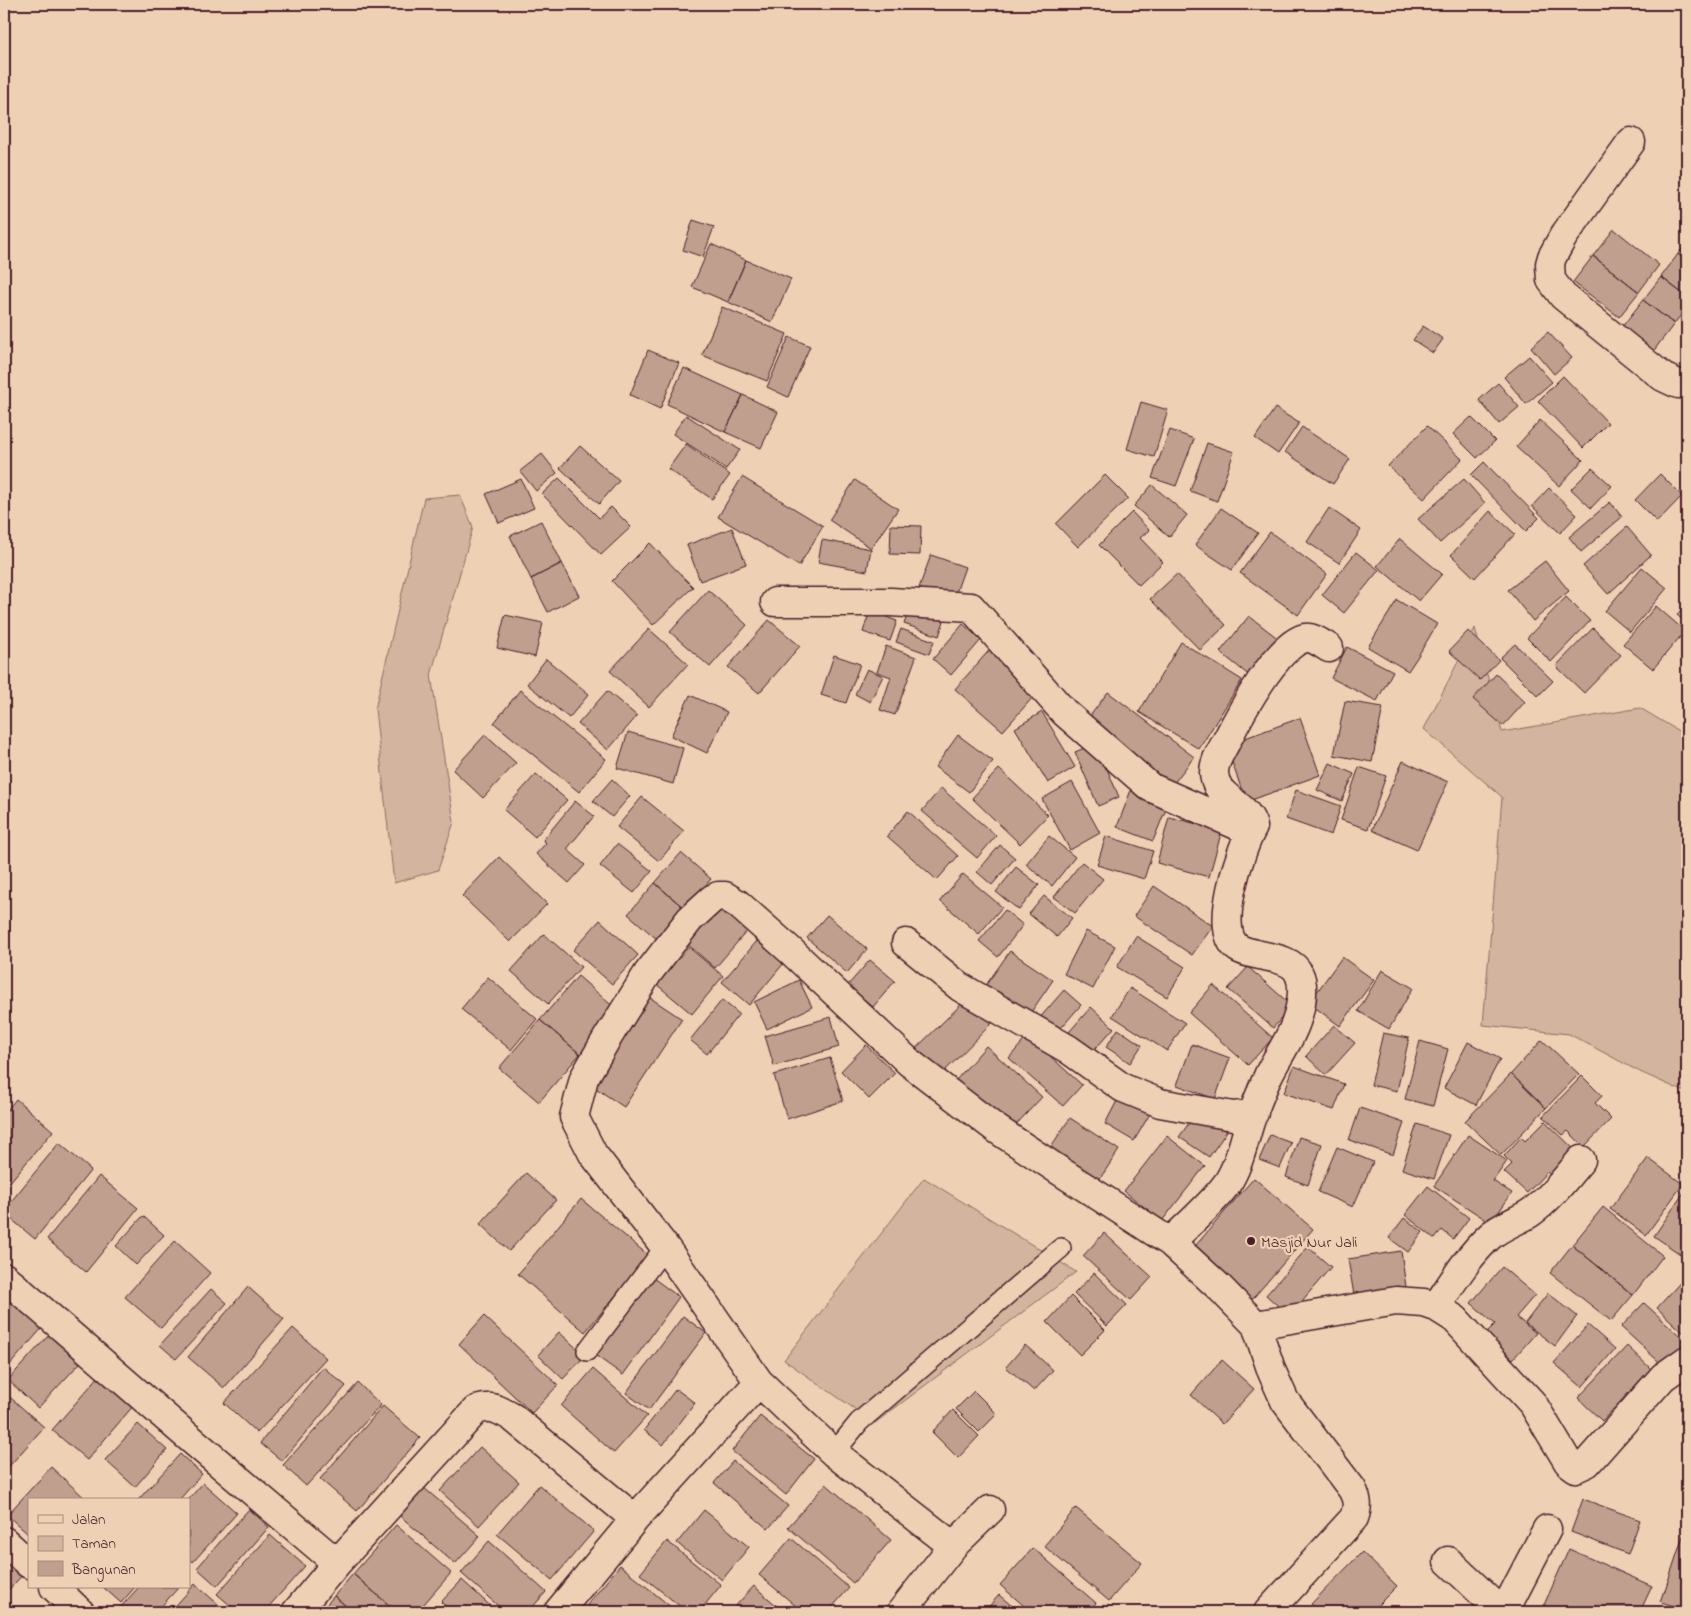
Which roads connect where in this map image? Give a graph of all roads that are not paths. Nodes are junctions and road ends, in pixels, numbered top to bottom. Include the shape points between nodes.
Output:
1 (1630, 142) dead end
2 (1687, 384) edge
3 (775, 602) dead end
4 (1329, 648) dead end
5 (1250, 831) junction
6 (906, 943) dead end
7 (1254, 1114) junction
8 (1581, 1160) dead end
9 (1170, 1242) junction
10 (665, 1247) junction
11 (1061, 1248) dead end
12 (4, 1277) edge
13 (1436, 1306) junction
14 (1256, 1325) junction
15 (587, 1351) dead end
16 (1687, 1360) edge
17 (759, 1382) junction
18 (834, 1453) junction
19 (990, 1510) dead end
20 (635, 1519) junction
21 (1547, 1529) dead end
22 (4, 1541) edge
23 (953, 1546) junction
24 (1448, 1561) dead end
25 (337, 1562) junction
26 (28, 1563) edge
27 (55, 1588) edge
28 (80, 1612) edge
29 (296, 1612) edge
30 (558, 1612) edge
31 (901, 1612) edge
32 (1268, 1612) edge
33 (1503, 1612) edge

1 - 2 street via 1563,237 1550,264 1551,280 1563,296 1663,377 1678,384
3 - 5 street via 891,602 971,607 1064,712 1150,787
4 - 5 street via 1304,638 1278,659 1238,719 1216,762 1217,786 1249,817 1253,827
5 - 7 street via 1230,891 1226,922 1232,943 1239,949 1294,966 1301,980 1301,1000 1293,1031 1269,1076
6 - 7 street via 960,987 1068,1049 1123,1088 1160,1103 1233,1116
7 - 9 street via 1226,1185
8 - 13 street via 1541,1205 1491,1235
9 - 10 street via 1010,1138 910,1063 738,904 725,896 718,896 690,919 648,973 584,1078 574,1118 593,1154
9 - 14 street
10 - 15 lane
10 - 17 street
11 - 18 lane via 859,1422
12 - 25 street
13 - 14 street via 1396,1302
13 - 16 street via 1454,1318 1533,1404 1568,1462 1576,1468 1587,1463 1663,1376
14 - 32 street via 1285,1401 1352,1489 1358,1507 1354,1518
17 - 18 street
17 - 20 street
18 - 23 street
19 - 23 street
20 - 25 street via 512,1417 487,1407 476,1410
20 - 30 street
21 - 33 street
22 - 26 street
23 - 31 street
24 - 33 street
25 - 29 street
27 - 28 street

